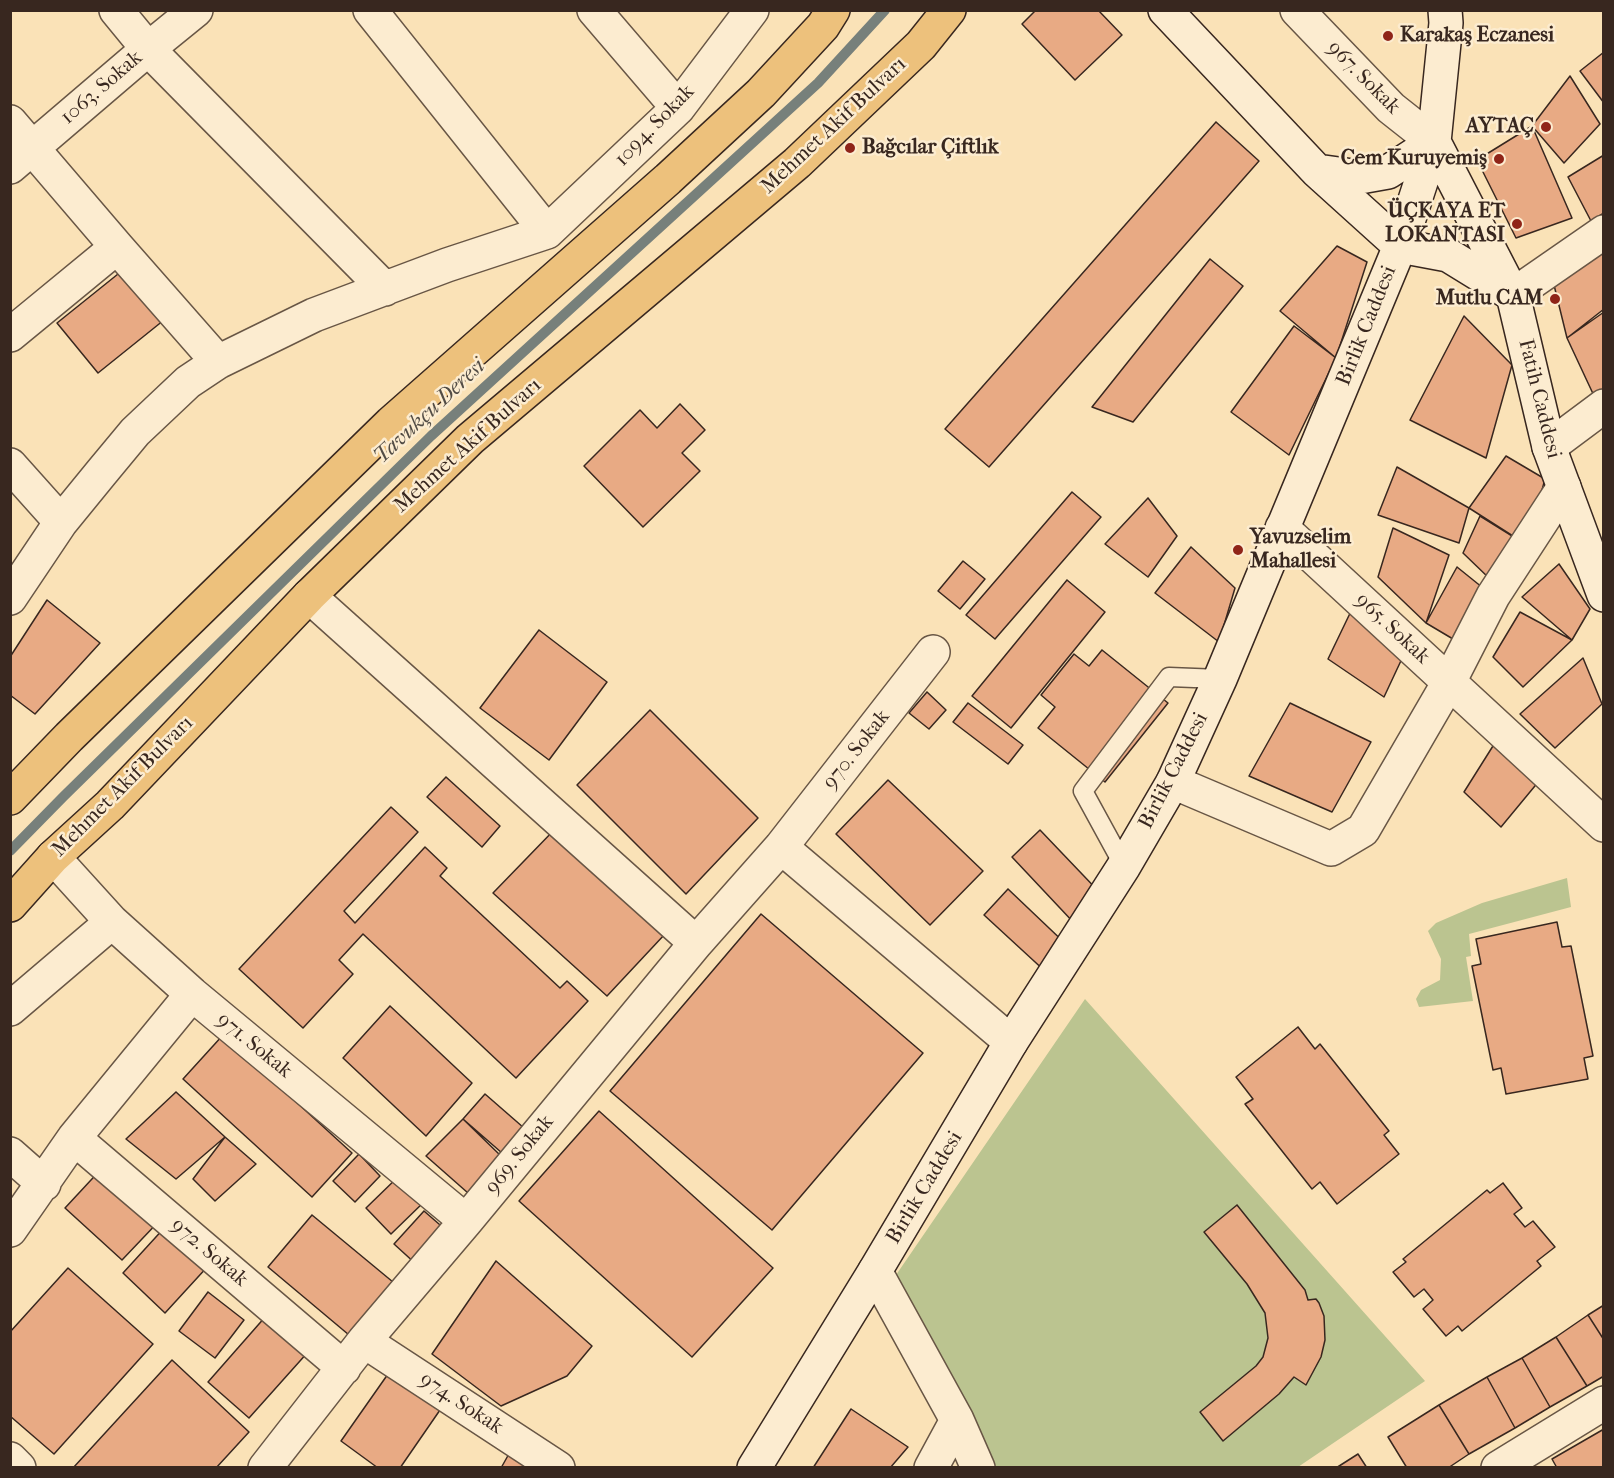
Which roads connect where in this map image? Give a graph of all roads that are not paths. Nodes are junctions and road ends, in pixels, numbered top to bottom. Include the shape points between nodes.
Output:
1 (116, 10) edge
2 (196, 10) edge
3 (370, 10) edge
4 (594, 10) edge
5 (752, 10) edge
6 (833, 10) edge
7 (949, 10) edge
8 (1165, 10) edge
9 (1296, 10) edge
10 (1445, 10) edge
11 (148, 49) junction
12 (678, 108) junction
13 (10, 122) edge
14 (1434, 142) junction
15 (22, 158) edge
16 (1317, 171) junction
17 (547, 232) junction
18 (1604, 232) edge
19 (1400, 246) junction
20 (117, 247) junction
21 (385, 289) junction
22 (1513, 295) junction
23 (10, 335) edge
24 (218, 362) junction
25 (1604, 406) edge
26 (1549, 447) junction
27 (10, 465) edge
28 (1563, 487) junction
29 (61, 522) junction
30 (1282, 528) junction
31 (1601, 580) edge
32 (309, 596) junction
33 (10, 598) edge
34 (933, 652) dead end
35 (1220, 679) junction
36 (1449, 682) junction
37 (1173, 782) junction
38 (10, 798) edge
39 (1604, 825) edge
40 (781, 847) junction
41 (53, 857) junction
42 (1124, 866) junction
43 (10, 905) edge
44 (112, 922) junction
45 (696, 943) junction
46 (192, 994) junction
47 (10, 1009) edge
48 (1011, 1042) junction
49 (74, 1138) junction
50 (10, 1154) edge
51 (44, 1184) junction
52 (466, 1221) junction
53 (10, 1230) edge
54 (875, 1271) junction
55 (364, 1341) junction
56 (344, 1368) junction
57 (1604, 1403) edge
58 (957, 1420) junction
59 (10, 1459) edge
60 (19, 1467) edge
61 (265, 1467) edge
62 (558, 1467) edge
63 (754, 1467) edge
64 (931, 1467) edge
65 (978, 1467) edge
66 (1498, 1467) edge

1 - 11 street
2 - 11 street, 1063. Sokak
3 - 17 street
4 - 12 street
5 - 12 street, 1094. Sokak
6 - 38 main road via 761,93 391,423
7 - 32 main road, Mehmet Akif Bulvarı via 921,45 797,163 470,439
8 - 16 street
9 - 14 street, 967. Sokak via 1391,108
10 - 14 street, Birlik Caddesi
11 - 15 street, 1063. Sokak
11 - 21 street
12 - 17 street, 1094. Sokak
13 - 15 street
14 - 16 street via 1388,172 1360,177
14 - 19 street, Birlik Caddesi
14 - 22 street, Fatih Caddesi
15 - 20 street
16 - 19 street
17 - 21 street
18 - 22 street
19 - 22 street via 1448,255
19 - 30 street, Birlik Caddesi
20 - 23 street
20 - 24 street
21 - 24 street via 314,315
22 - 26 street, Fatih Caddesi
24 - 29 street via 188,382 135,432
25 - 26 street
26 - 28 street, Fatih Caddesi
27 - 29 street
28 - 31 street, Fatih Caddesi
28 - 36 street via 1493,596
29 - 33 street
30 - 35 street, Birlik Caddesi
30 - 36 street, 965. Sokak
32 - 41 main road, Mehmet Akif Bulvarı via 110,805
32 - 45 street
34 - 40 street, 970. Sokak
35 - 37 street, Birlik Caddesi
35 - 42 lane via 1169,677 1083,791
36 - 37 street via 1363,830 1331,849
36 - 39 street, 965. Sokak
37 - 42 street, Birlik Caddesi
40 - 45 street, 969. Sokak
40 - 48 street
41 - 43 main road, Mehmet Akif Bulvarı
41 - 44 street, 971. Sokak
42 - 48 street, Birlik Caddesi
44 - 46 street, 971. Sokak
44 - 47 street
45 - 52 street, 969. Sokak
46 - 49 street
46 - 52 street, 971. Sokak
48 - 54 street, Birlik Caddesi
49 - 51 street
49 - 56 street, 972. Sokak
50 - 51 street
51 - 53 street
52 - 55 street, 969. Sokak
54 - 58 street
54 - 63 street, Birlik Caddesi
55 - 56 street, 969. Sokak
55 - 62 street, 974. Sokak
56 - 61 street, 969. Sokak
57 - 66 street
58 - 64 street
58 - 65 street
59 - 60 street

